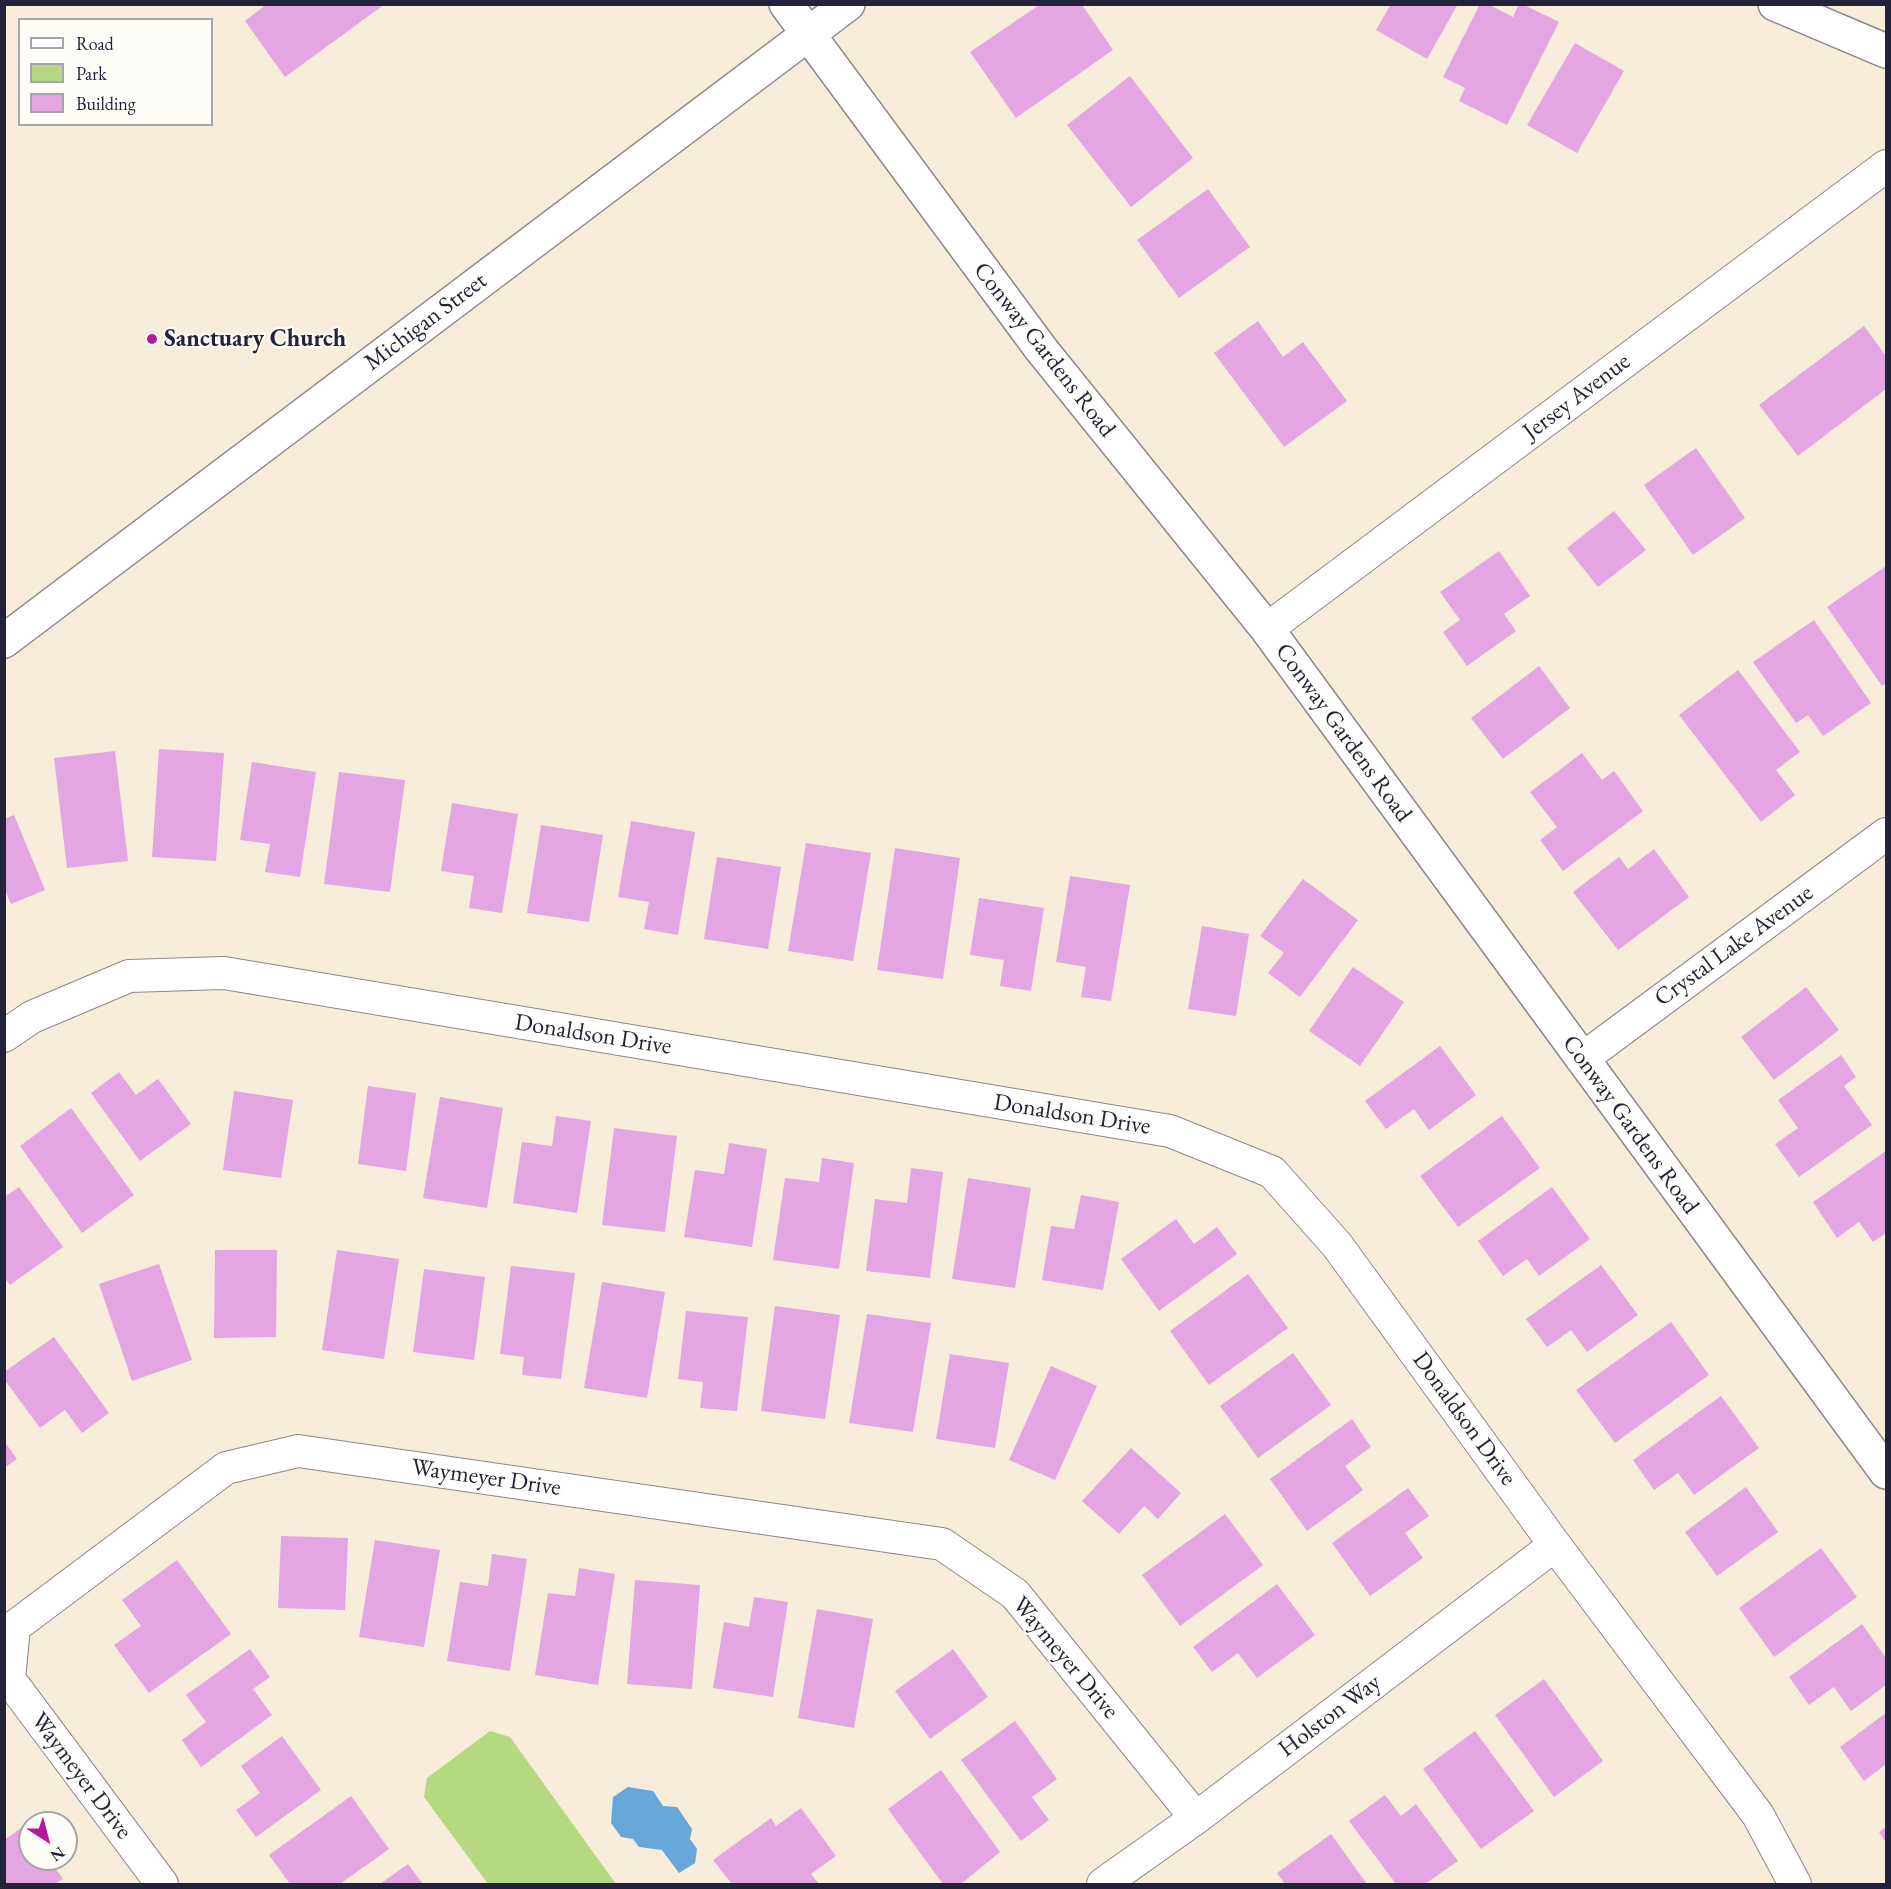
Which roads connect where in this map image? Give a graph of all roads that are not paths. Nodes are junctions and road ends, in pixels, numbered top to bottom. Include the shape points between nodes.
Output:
1 (786, 4) edge
2 (848, 4) edge
3 (1775, 4) edge
4 (808, 34) junction
5 (1887, 51) edge
6 (1887, 166) edge
7 (1267, 629) junction
8 (4, 641) edge
9 (1887, 834) edge
10 (4, 1036) edge
11 (1582, 1059) junction
12 (1887, 1472) edge
13 (1555, 1545) junction
14 (1196, 1818) junction
15 (162, 1884) edge
16 (1103, 1884) edge
17 (1795, 1884) edge

1 - 4 street, Conway Gardens Road
2 - 4 street, Michigan Street
3 - 5 street
4 - 7 street, Conway Gardens Road via 1041,349
4 - 8 street, Michigan Street
6 - 7 street, Jersey Avenue
7 - 11 street, Conway Gardens Road
9 - 11 street, Crystal Lake Avenue
10 - 13 street, Donaldson Drive via 32,1017 129,976 224,974 1170,1131 1272,1172 1337,1245
11 - 12 street, Conway Gardens Road
13 - 14 street, Holston Way
13 - 17 street, Donaldson Drive via 1758,1815
14 - 15 street, Waymeyer Drive via 1015,1594 942,1544 298,1451 226,1468 14,1627 9,1679
14 - 16 street, Holston Way

